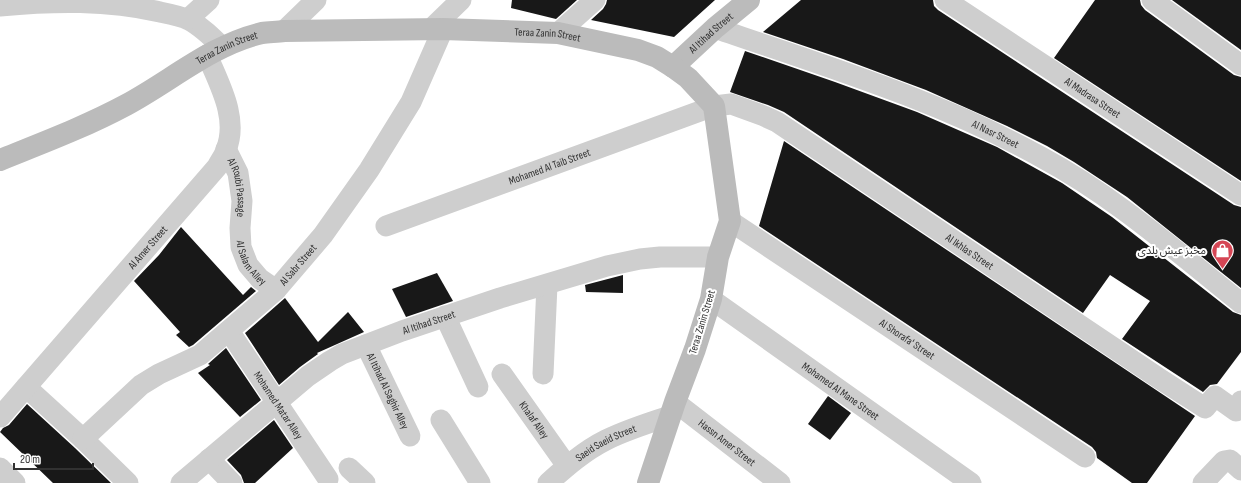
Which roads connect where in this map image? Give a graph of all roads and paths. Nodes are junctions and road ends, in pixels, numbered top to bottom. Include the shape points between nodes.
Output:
1 (208, 0) edge
2 (316, 0) edge
3 (461, 0) edge
4 (595, 0) edge
5 (749, 0) edge
6 (945, 0) edge
7 (1152, 0) edge
8 (46, 1) edge
9 (109, 2) edge
10 (0, 6) edge
11 (188, 20) junction
12 (715, 28) junction
13 (437, 29) junction
14 (284, 31) junction
15 (558, 33) junction
16 (214, 51) junction
17 (1241, 65) edge
18 (673, 67) junction
19 (714, 106) junction
20 (226, 149) junction
21 (0, 160) edge
22 (1241, 195) edge
23 (730, 221) junction
24 (386, 226) dead end
25 (240, 228) joint
26 (718, 257) junction
27 (547, 285) junction
28 (276, 290) junction
29 (711, 300) junction
30 (1241, 303) edge
31 (445, 316) junction
32 (229, 331) junction
33 (366, 345) junction
34 (502, 374) dead end
35 (543, 374) dead end
36 (26, 387) junction
37 (478, 387) dead end
38 (276, 402) junction
39 (1240, 405) edge
40 (672, 409) junction
41 (0, 417) edge
42 (441, 420) dead end
43 (410, 436) dead end
44 (83, 439) junction
45 (1085, 457) dead end
46 (209, 459) junction
47 (1232, 465) edge
48 (567, 466) junction
49 (0, 468) edge
50 (349, 468) dead end
51 (328, 479) dead end
52 (15, 483) edge
53 (128, 483) edge
54 (181, 483) edge
55 (232, 483) edge
56 (365, 483) edge
57 (480, 483) edge
58 (548, 483) edge
59 (648, 483) edge
60 (780, 483) edge
61 (971, 483) edge
62 (1203, 483) edge

1 - 11 street
2 - 14 street
3 - 13 street
4 - 15 street
5 - 12 street, Al Itihad Street
6 - 22 street, Al Madrasa Street
7 - 17 street
8 - 9 street
8 - 10 street
9 - 11 street
11 - 16 street via 203,29
12 - 18 street, Al Itihad Street
12 - 30 street, Al Nasr Street via 941,109 1042,157 1119,206
13 - 14 street, Teraa Zanin Street
13 - 15 street, Teraa Zanin Street
13 - 28 street, Al Sabr Street via 411,102 369,170 323,235
14 - 16 street, Teraa Zanin Street via 264,33
15 - 18 street, Teraa Zanin Street via 638,50 657,57
16 - 20 street, Al Amer Street via 228,109 230,129
16 - 21 street, Teraa Zanin Street via 127,105
18 - 19 street, Teraa Zanin Street via 688,78
19 - 23 street, Teraa Zanin Street
19 - 24 street, Mohamed Al Taib Street
19 - 39 street, Al Ikhlas Street via 731,104 777,122 1205,408 1215,396 1236,411
20 - 25 street, Al Roubi Passage via 238,173 242,200
20 - 36 street, Al Amer Street via 217,166
23 - 26 street, Teraa Zanin Street
23 - 45 street, Al Shorafa' Street
25 - 28 street, Al Salam Alley via 241,247 248,264 260,279
26 - 27 street, Al Itihad Street via 640,259
26 - 29 street, Teraa Zanin Street
27 - 31 street, Al Itihad Street
27 - 35 street
28 - 32 street, Al Sabr Street
29 - 40 street, Teraa Zanin Street
29 - 61 street, Mohamed Al Mane Street
31 - 33 street, Al Itihad Street
31 - 37 street
32 - 38 street, Mohamed Matar Alley
32 - 44 street, Al Sabr Street via 200,355 141,385
33 - 38 street, Al Itihad Street via 330,361
33 - 43 street, Al Itihad Al Saghir Alley
34 - 48 street, Khalaf Alley
36 - 41 street, Al Amer Street
36 - 44 street
38 - 46 street, Al Itihad Street
38 - 51 street, Mohamed Matar Alley
40 - 48 street, Saeid Saeid Street via 605,441
40 - 59 street, Teraa Zanin Street
40 - 60 street, Hassn Amer Street
42 - 57 street
44 - 53 street
46 - 54 street, Al Itihad Street
46 - 55 street
47 - 62 street
48 - 58 street, Saeid Saeid Street
49 - 52 street
50 - 56 street

